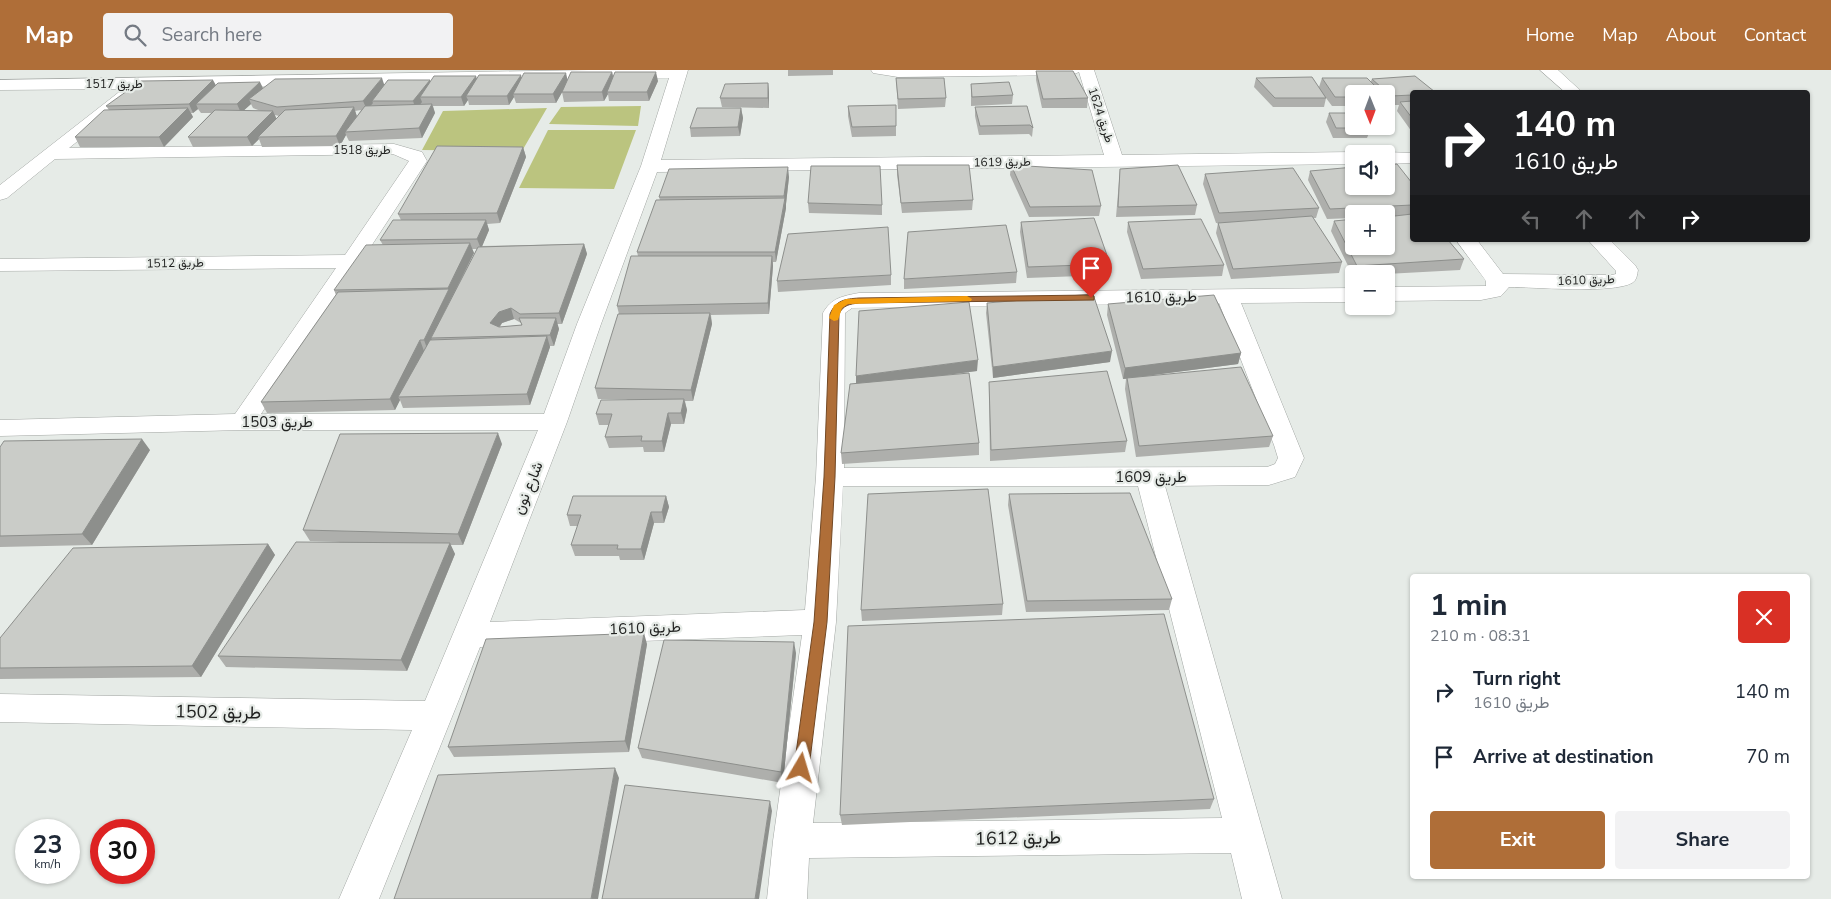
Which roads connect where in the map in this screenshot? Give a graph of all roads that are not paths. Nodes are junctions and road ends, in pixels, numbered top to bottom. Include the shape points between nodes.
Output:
1 (880, 70) edge
2 (1072, 70) edge
3 (1086, 70) edge
4 (1548, 70) edge
5 (679, 71) edge
6 (516, 73) edge
7 (139, 84) junction
8 (0, 85) edge
9 (1572, 90) edge
10 (49, 154) junction
11 (1345, 158) edge
12 (1115, 161) junction
13 (650, 166) junction
14 (0, 194) edge
15 (1468, 242) edge
16 (1600, 242) edge
17 (350, 261) junction
18 (0, 265) edge
19 (1497, 280) junction
20 (1395, 294) edge
21 (1345, 295) edge
22 (1226, 296) junction
23 (244, 422) junction
24 (554, 422) junction
25 (4, 432) edge
26 (830, 477) junction
27 (1149, 477) junction
28 (820, 622) junction
29 (469, 634) junction
30 (0, 708) edge
31 (436, 716) junction
32 (1244, 835) junction
33 (792, 841) junction
34 (359, 899) edge
35 (787, 899) edge
36 (1262, 899) edge

1 - 2 street
3 - 12 street, طريق 1624
4 - 9 street
5 - 6 street, طريق 1517
5 - 13 street, شارع نون
6 - 7 street, طريق 1517
7 - 8 street, طريق 1517
7 - 10 street
10 - 14 street
10 - 17 street, طريق 1518 via 394,149 416,156 418,161
11 - 12 street, طريق 1619
12 - 13 street, طريق 1619
13 - 24 street, شارع نون
15 - 19 street
16 - 19 street, طريق 1610 via 1627,270 1626,278 1614,282
17 - 18 street, طريق 1512
17 - 23 street, طريق 1518
19 - 20 street via 1499,285 1493,291 1481,293
21 - 22 street, طريق 1610
22 - 26 street, طريق 1610 via 846,302 837,307 834,314
22 - 27 street, طريق 1609 via 1291,458 1285,470 1269,476
23 - 24 street, طريق 1503
23 - 25 street, طريق 1503
24 - 29 street, شارع نون
26 - 27 street, طريق 1609
26 - 28 street, طريق 1610
27 - 32 street
28 - 29 street, طريق 1610
28 - 33 street, طريق 1610
29 - 31 street, شارع نون
30 - 31 street, طريق 1502
31 - 34 street, شارع نون
32 - 33 street, طريق 1612
32 - 36 street
33 - 35 street, طريق 1610

